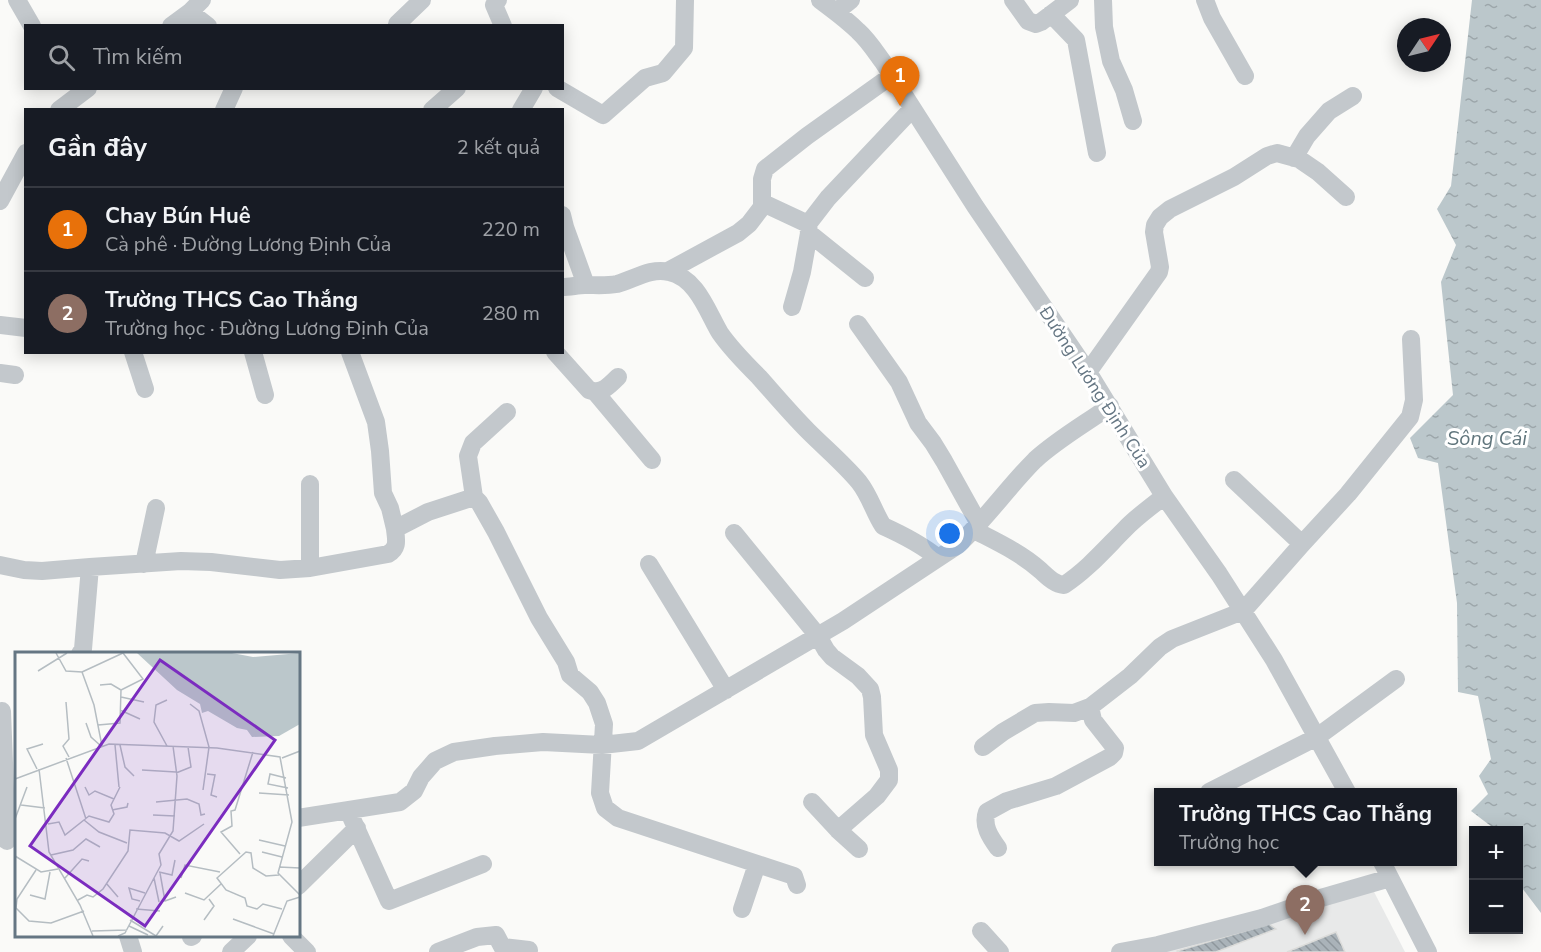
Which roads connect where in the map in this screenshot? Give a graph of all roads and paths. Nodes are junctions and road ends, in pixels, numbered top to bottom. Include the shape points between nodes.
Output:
1 (17, 0) edge
2 (422, 0) edge
3 (498, 0) edge
4 (685, 0) edge
5 (1013, 0) edge
6 (1070, 0) edge
7 (1103, 0) edge
8 (1205, 0) edge
9 (834, 4) edge
10 (196, 6) edge
11 (1051, 14) junction
12 (31, 24) edge
13 (174, 24) edge
14 (207, 24) edge
15 (397, 24) dead end
16 (502, 24) edge
17 (891, 76) junction
18 (1245, 76) dead end
19 (81, 90) edge
20 (233, 90) edge
21 (455, 90) edge
22 (533, 90) edge
23 (560, 90) edge
24 (1353, 96) dead end
25 (61, 108) edge
26 (225, 108) edge
27 (434, 108) edge
28 (522, 108) edge
29 (912, 109) junction
30 (1133, 121) dead end
31 (1096, 153) dead end
32 (24, 157) edge
33 (1294, 158) junction
34 (1346, 197) dead end
35 (0, 201) edge
36 (763, 203) junction
37 (564, 223) edge
38 (808, 229) junction
39 (672, 273) junction
40 (865, 278) dead end
41 (586, 285) junction
42 (564, 287) edge
43 (792, 308) dead end
44 (858, 324) dead end
45 (0, 325) edge
46 (24, 328) edge
47 (1411, 339) dead end
48 (134, 354) edge
49 (254, 354) edge
50 (351, 354) edge
51 (557, 354) edge
52 (1088, 372) junction
53 (618, 377) dead end
54 (145, 389) dead end
55 (596, 393) junction
56 (265, 395) dead end
57 (1110, 406) junction
58 (507, 412) dead end
59 (652, 460) dead end
60 (1234, 480) dead end
61 (310, 484) dead end
62 (1164, 496) junction
63 (474, 497) junction
64 (156, 508) dead end
65 (976, 527) junction
66 (395, 529) junction
67 (734, 533) dead end
68 (1302, 544) junction
69 (938, 558) junction
70 (144, 564) junction
71 (649, 564) dead end
72 (0, 565) edge
73 (90, 567) junction
74 (310, 568) junction
75 (1243, 611) junction
76 (818, 636) junction
77 (81, 652) edge
78 (1396, 679) dead end
79 (726, 690) junction
80 (1090, 707) junction
81 (2, 711) dead end
82 (1317, 737) junction
83 (602, 746) junction
84 (983, 747) dead end
85 (1217, 788) edge
86 (1345, 788) edge
87 (813, 802) dead end
88 (348, 810) junction
89 (300, 819) edge
90 (357, 828) junction
91 (838, 830) junction
92 (8, 841) edge
93 (998, 848) dead end
94 (859, 849) dead end
95 (483, 864) dead end
96 (757, 864) junction
97 (1384, 866) edge
98 (1390, 878) junction
99 (300, 884) edge
100 (797, 885) dead end
101 (742, 909) dead end
102 (981, 931) dead end
103 (128, 937) edge
104 (247, 937) edge
105 (292, 937) edge
106 (504, 950) edge
107 (529, 950) dead end
108 (133, 952) edge
109 (231, 952) edge
110 (307, 952) edge
111 (438, 952) edge
112 (1000, 952) edge
113 (1120, 952) edge
114 (1428, 952) edge

1 - 12 street
2 - 15 street
3 - 16 street via 494,4
4 - 23 street via 684,48 663,73 645,78 603,115
5 - 11 street via 1031,23 1041,22
6 - 11 street
7 - 30 street via 1112,61
8 - 18 street
9 - 17 street, Đường Lương Định Của via 869,42
10 - 13 street
10 - 14 street
11 - 31 street via 1076,40
17 - 29 street, Đường Lương Định Của
17 - 36 street via 765,169
19 - 25 street
20 - 26 street
21 - 27 street
22 - 28 street
24 - 33 street via 1329,111 1306,136
29 - 38 street via 828,198
29 - 52 street, Đường Lương Định Của
32 - 35 street
33 - 34 street via 1318,172
33 - 52 street via 1278,153 1267,156 1160,217 1154,232 1159,272
36 - 38 street
36 - 39 street via 755,218 738,233
37 - 41 street
38 - 40 street
38 - 43 street
39 - 41 street via 637,276 619,284
39 - 69 street via 698,294 733,350 860,483 883,526 909,537
41 - 42 street
44 - 65 street via 899,382 918,423 944,460
45 - 46 street
47 - 68 street via 1414,400 1410,417
48 - 54 street
49 - 56 street
50 - 66 street via 376,422 383,493
51 - 55 street
52 - 57 street, Đường Lương Định Của
53 - 55 street
55 - 59 street
57 - 62 street, Đường Lương Định Của
57 - 65 street via 1058,440
58 - 63 street via 469,450
60 - 68 street
61 - 74 street
62 - 65 street via 1065,585 1051,580 1020,554
62 - 75 street, Đường Lương Định Của
63 - 66 street
63 - 83 street via 570,675 597,703 604,724
64 - 70 street
65 - 69 street
66 - 74 street via 396,546 388,554
67 - 76 street
68 - 75 street
69 - 76 street
70 - 73 street
70 - 74 street via 181,561 280,570
71 - 79 street
72 - 73 street via 42,571
73 - 77 street
75 - 80 street via 1172,639
75 - 82 street, Đường Lương Định Của
76 - 79 street
76 - 91 street via 832,657 870,689 874,735 889,770 889,780 877,796
78 - 82 street
79 - 83 street via 638,741
80 - 84 street via 1074,713 1035,713
80 - 93 street via 1093,720 1115,748 1114,753 1056,786 1006,801 987,812 984,819
81 - 92 street
82 - 85 street
82 - 86 street, Đường Lương Định Của
83 - 88 street via 543,742 454,752 435,761 414,791 400,802
83 - 96 street via 600,793 605,808 618,818
87 - 91 street
88 - 89 street
88 - 90 street
90 - 95 street via 389,901
90 - 99 street
91 - 94 street
96 - 100 street via 794,876
96 - 101 street
97 - 98 street
98 - 113 street via 1262,918
98 - 114 street
102 - 112 street
103 - 108 street
104 - 109 street
105 - 110 street
106 - 107 street
106 - 111 street via 496,935 477,937

